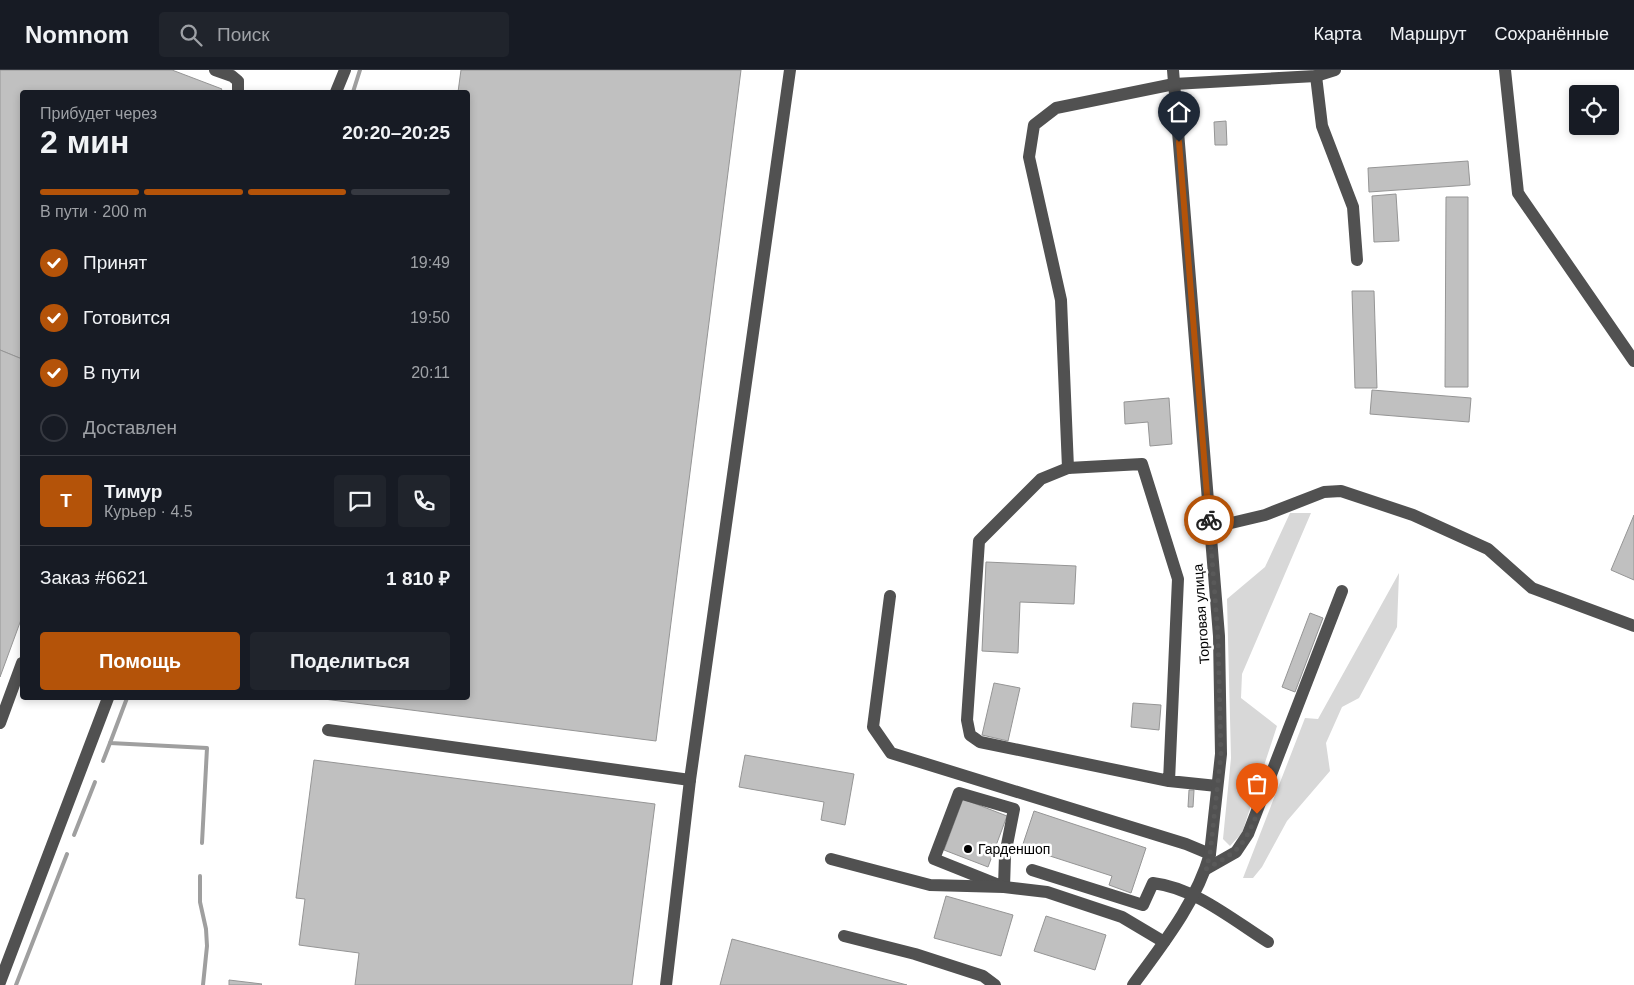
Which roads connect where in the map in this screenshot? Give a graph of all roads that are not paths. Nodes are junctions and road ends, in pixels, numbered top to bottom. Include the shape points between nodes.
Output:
1 (215, 70) edge
2 (345, 70) edge
3 (790, 70) edge
4 (1173, 70) edge
5 (1335, 70) edge
6 (1505, 70) edge
7 (1316, 76) junction
8 (1174, 84) junction
9 (238, 90) edge
10 (337, 90) edge
11 (1357, 260) dead end
12 (1634, 361) edge
13 (1068, 468) junction
14 (1210, 528) junction
15 (1342, 591) dead end
16 (890, 596) dead end
17 (1634, 626) edge
18 (20, 668) edge
19 (107, 700) edge
20 (0, 723) edge
21 (328, 730) dead end
22 (690, 780) junction
23 (1169, 781) junction
24 (1217, 786) junction
25 (1210, 854) junction
26 (831, 859) dead end
27 (1206, 869) junction
28 (1032, 870) dead end
29 (1004, 887) junction
30 (1194, 896) junction
31 (844, 936) dead end
32 (1164, 942) junction
33 (1268, 942) dead end
34 (0, 982) edge
35 (666, 985) edge
36 (995, 985) edge
37 (1133, 985) edge

1 - 9 street via 238,81
2 - 10 street
3 - 22 street
4 - 8 street, Торговая улица
5 - 7 street
6 - 12 street via 1518,193
7 - 8 street
7 - 11 street via 1322,126 1353,208
8 - 13 street via 1056,108 1034,125 1029,157 1061,300
8 - 14 street, Торговая улица
13 - 23 street via 1142,464 1178,579
13 - 23 street via 1041,479 980,541 967,720 970,735 980,742
14 - 17 street via 1265,515 1324,492 1342,491 1412,515 1488,549 1532,588
14 - 24 street, Торговая улица via 1218,636 1221,754
15 - 27 street via 1248,834 1236,852
16 - 25 street via 873,726 891,753
18 - 20 street
19 - 34 street
21 - 22 street
22 - 35 street
23 - 24 street
24 - 25 street, Торговая улица
25 - 27 street, Торговая улица
26 - 29 street via 930,885
27 - 30 street, Торговая улица
28 - 30 street via 1143,905 1153,883 1166,884
29 - 29 street via 1005,855 1014,809 959,793 934,859
29 - 32 street via 1048,892 1122,917
30 - 32 street, Торговая улица
30 - 33 street
31 - 36 street via 983,976
32 - 37 street, Торговая улица

